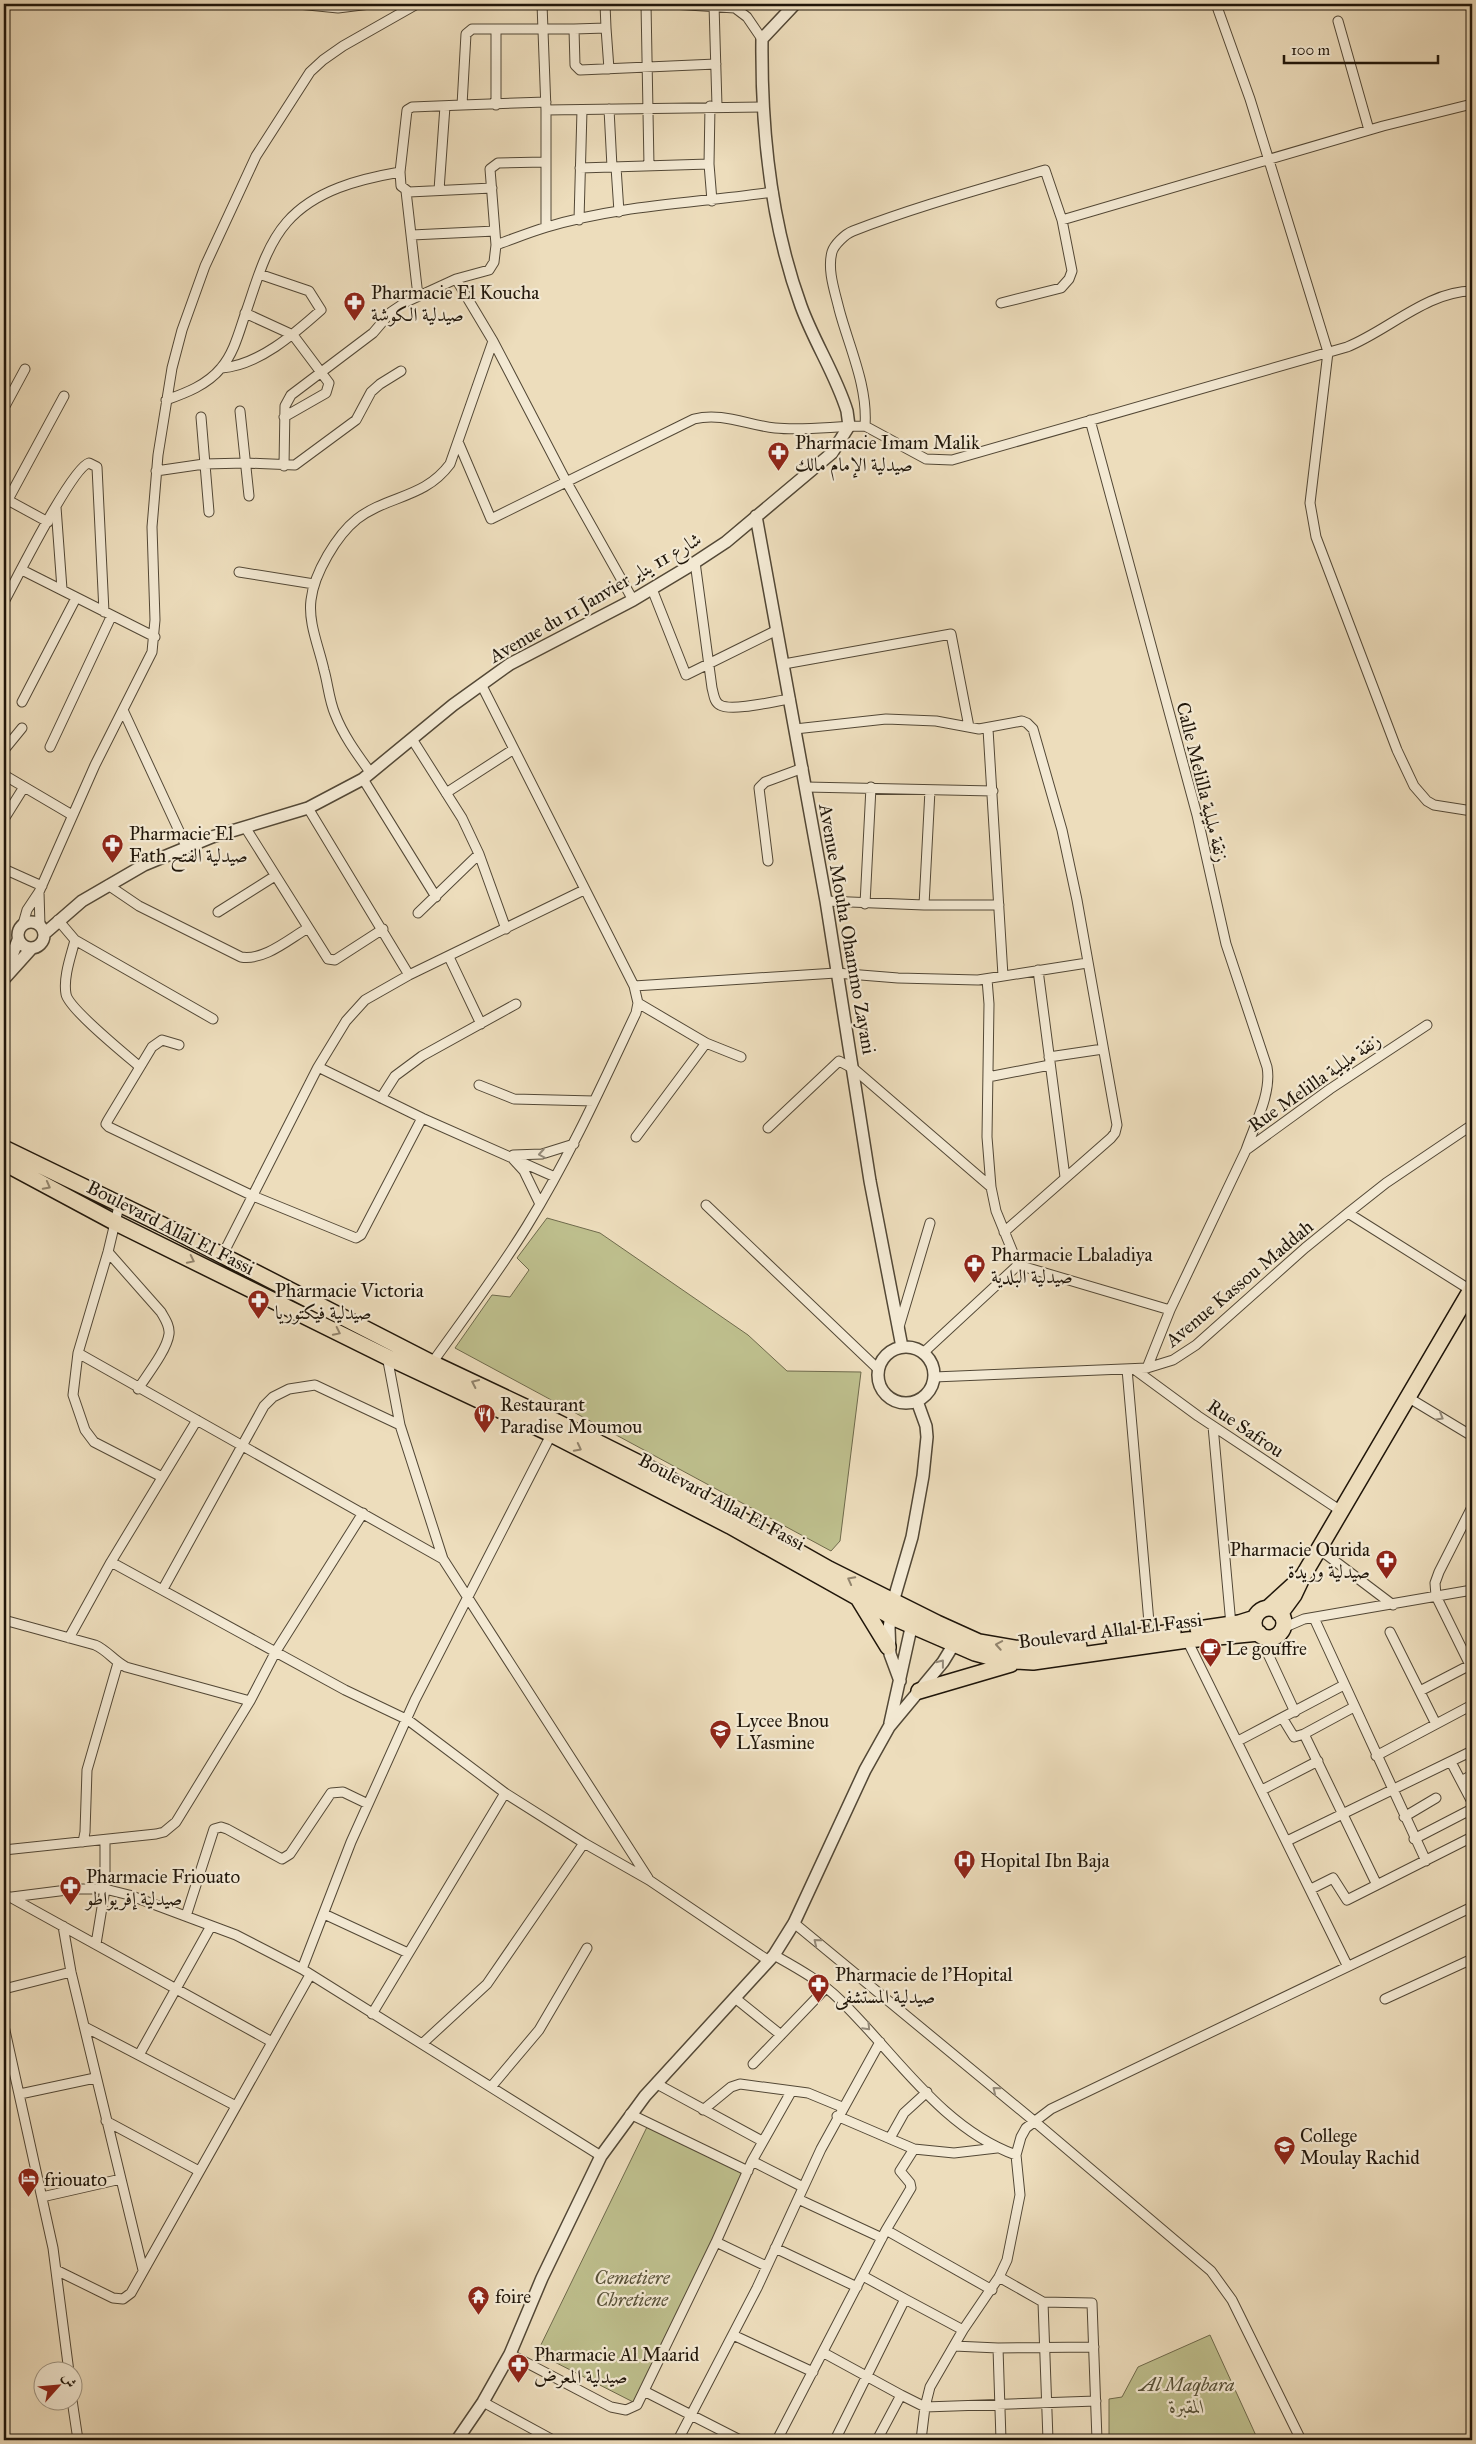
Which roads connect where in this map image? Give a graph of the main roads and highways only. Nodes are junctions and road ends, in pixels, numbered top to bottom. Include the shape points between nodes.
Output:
1 (4, 1148) edge
2 (4, 1164) edge
3 (1472, 1290) edge
4 (554, 1428) junction
5 (857, 1597) junction
6 (893, 1609) junction
7 (1278, 1617) junction
8 (1255, 1618) junction
9 (1259, 1634) junction
10 (957, 1639) junction
11 (888, 1647) road end
12 (1016, 1662) junction
13 (919, 1690) road end

4 -> 1 main road, Boulevard Allal El Fassi via 222,1256
2 -> 4 main road, Boulevard Allal El Fassi via 388,1357
3 - 7 main road via 1294,1595
4 -> 5 main road, Boulevard Allal El Fassi
6 -> 4 main road, Boulevard Allal El Fassi via 659,1473
5 - 6 main road, Boulevard Allal El Fassi
5 - 11 main road
6 - 10 main road, Boulevard Allal El Fassi
7 - 8 main road via 1260,1611
7 - 9 main road via 1274,1636
8 - 9 main road
8 -> 10 main road, Boulevard Allal El Fassi via 1231,1625 1066,1648 1021,1649
9 - 12 main road, Boulevard Allal El Fassi
10 - 12 main road, Boulevard Allal El Fassi via 987,1657
12 - 13 main road

